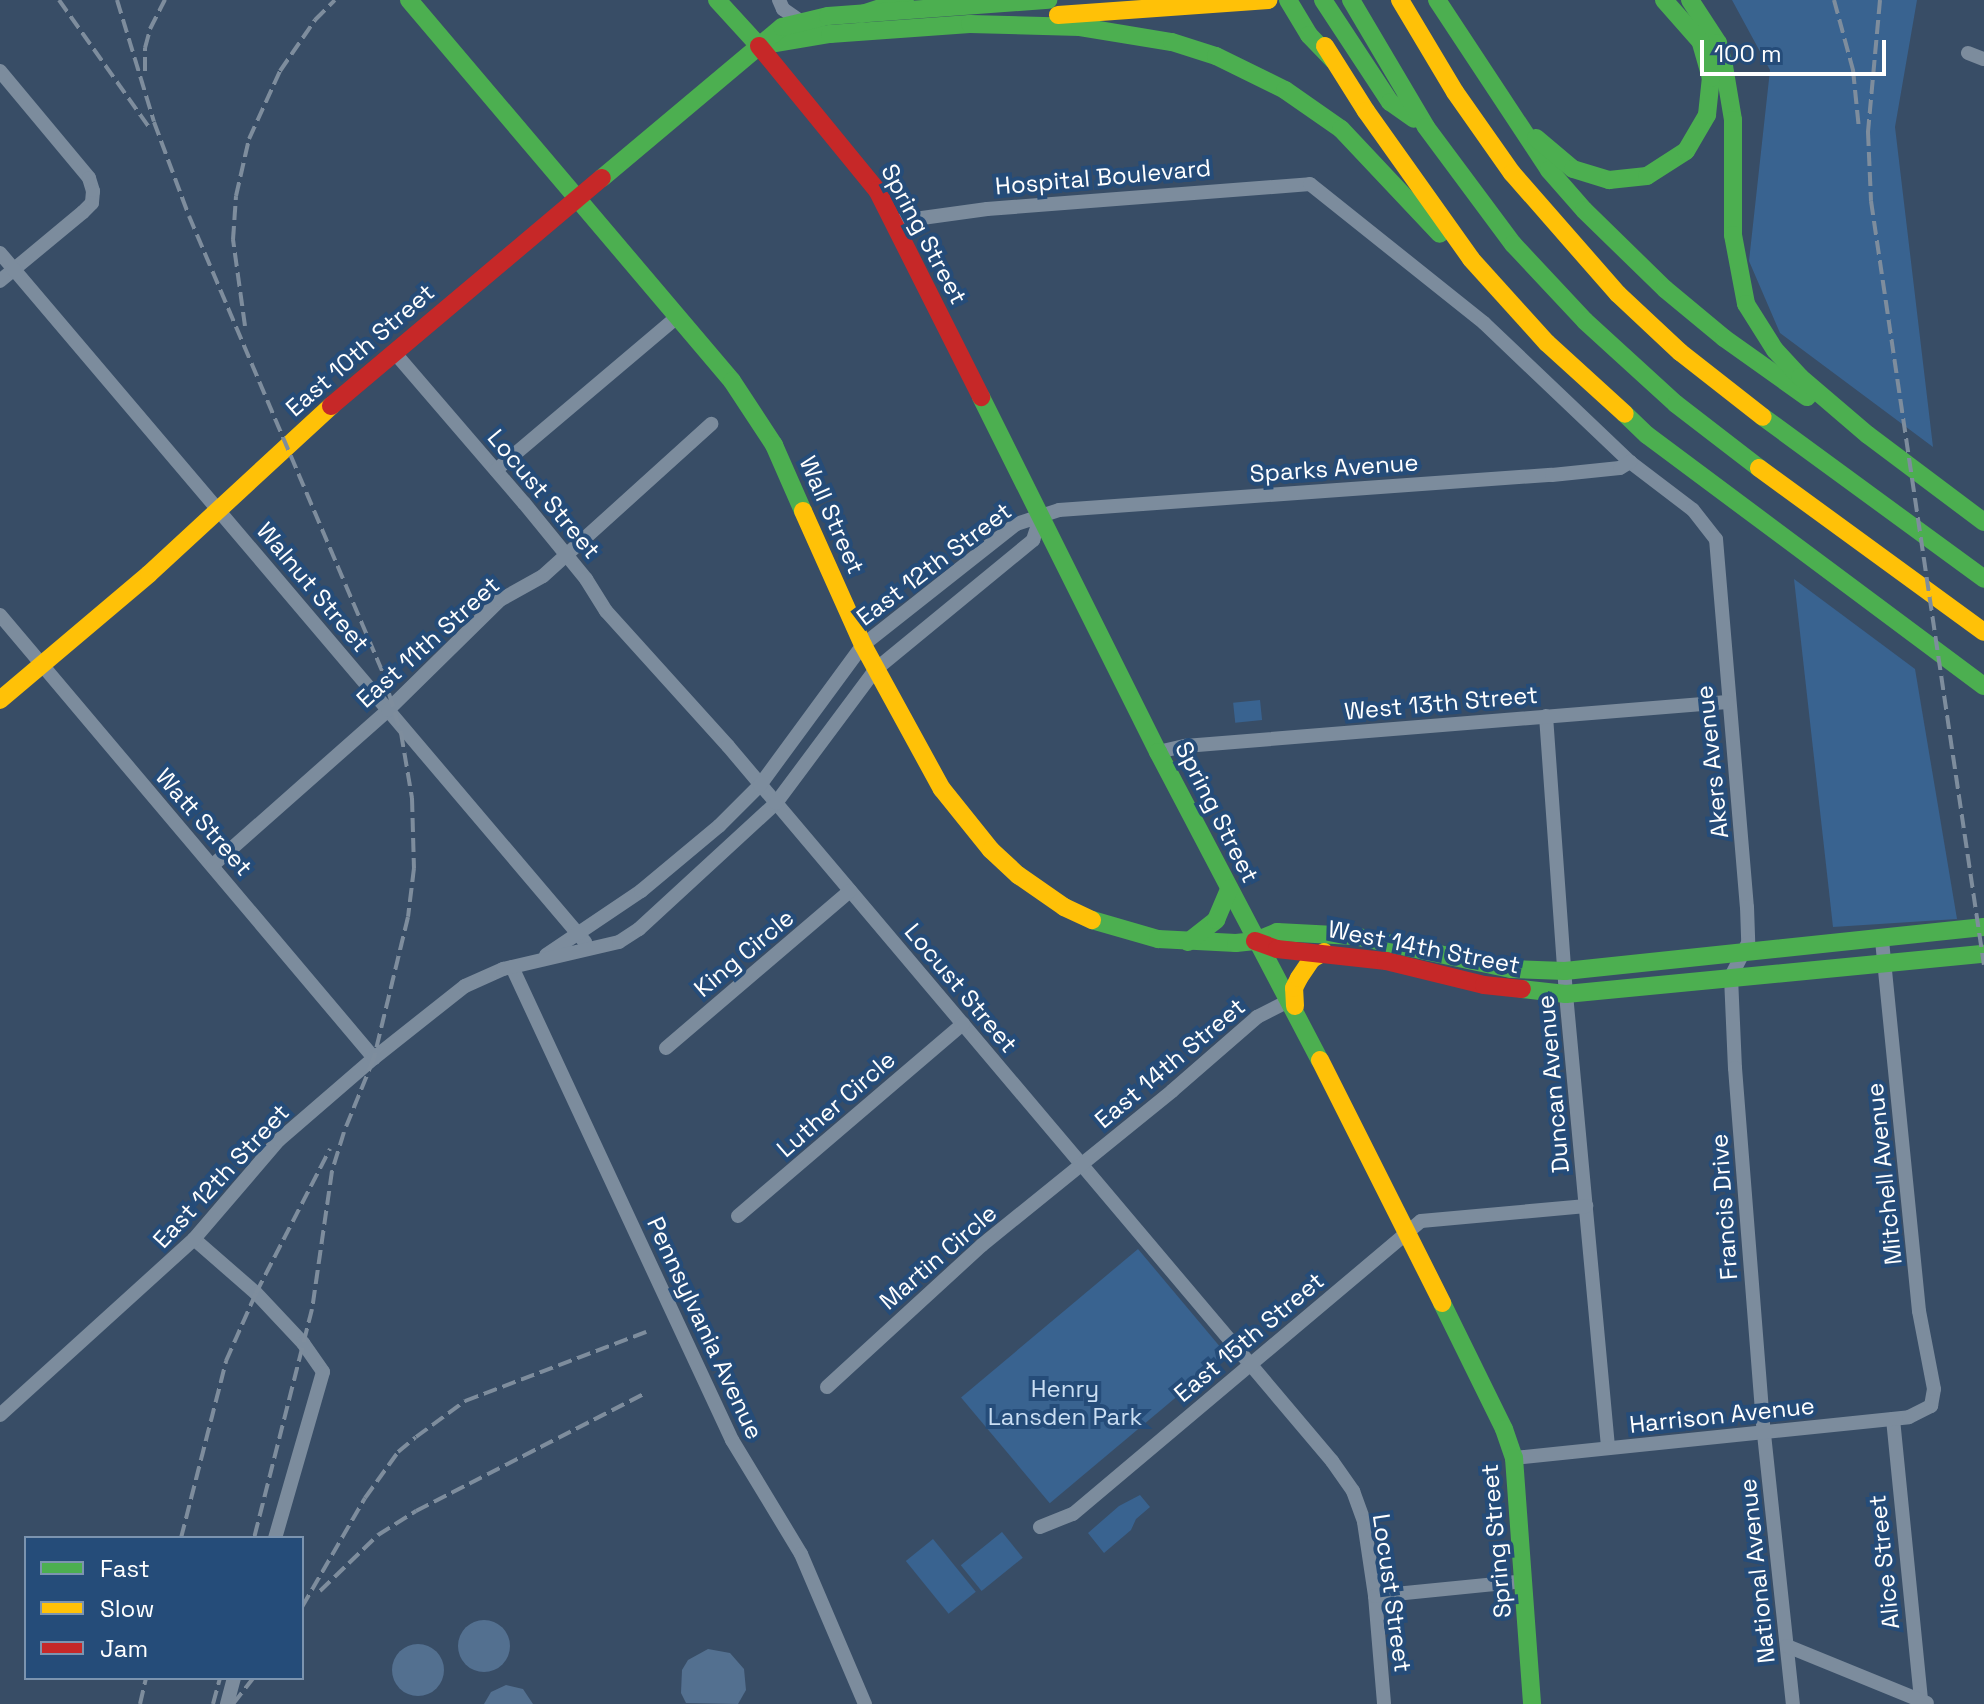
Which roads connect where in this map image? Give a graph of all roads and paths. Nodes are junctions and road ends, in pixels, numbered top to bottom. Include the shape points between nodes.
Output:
1 (409, 0) edge
2 (717, 0) edge
3 (779, 0) edge
4 (905, 0) edge
5 (1048, 0) edge
6 (1268, 0) edge
7 (1288, 0) edge
8 (1300, 0) edge
9 (1323, 0) edge
10 (1351, 0) edge
11 (1400, 0) edge
12 (1437, 0) edge
13 (1664, 0) edge
14 (1690, 0) edge
15 (862, 14) junction
16 (800, 21) junction
17 (970, 24) junction
18 (1314, 33) junction
19 (759, 46) junction
20 (1968, 53) dead end
21 (1984, 59) edge
22 (0, 71) edge
23 (1505, 106) junction
24 (1426, 127) junction
25 (578, 199) junction
26 (893, 222) junction
27 (0, 253) edge
28 (1471, 259) junction
29 (13, 269) junction
30 (0, 281) edge
31 (678, 316) junction
32 (394, 352) junction
33 (711, 424) dead end
34 (1868, 435) junction
35 (1630, 462) junction
36 (496, 470) junction
37 (219, 511) junction
38 (1041, 516) junction
39 (1984, 522) edge
40 (566, 556) junction
41 (1984, 579) edge
42 (0, 615) edge
43 (1984, 632) edge
44 (863, 645) junction
45 (42, 664) junction
46 (875, 670) junction
47 (1984, 686) edge
48 (0, 700) edge
49 (1727, 702) junction
50 (388, 710) junction
51 (1546, 716) junction
52 (1158, 752) junction
53 (760, 785) junction
54 (776, 803) junction
55 (213, 865) junction
56 (1229, 889) junction
57 (850, 891) junction
58 (1984, 927) edge
59 (579, 935) junction
60 (1882, 938) junction
61 (1255, 941) junction
62 (1188, 942) junction
63 (592, 950) junction
64 (1324, 952) junction
65 (1744, 954) junction
66 (1984, 954) edge
67 (1885, 963) junction
68 (529, 964) junction
69 (512, 967) junction
70 (1565, 971) junction
71 (1731, 977) junction
72 (1566, 994) junction
73 (1293, 1005) junction
74 (963, 1024) junction
75 (666, 1048) dead end
76 (374, 1058) junction
77 (1082, 1165) junction
78 (1586, 1206) junction
79 (738, 1216) dead end
80 (1408, 1234) junction
81 (194, 1239) junction
82 (1253, 1364) junction
83 (827, 1387) dead end
84 (1931, 1406) joint
85 (0, 1415) edge
86 (1893, 1419) junction
87 (1764, 1434) junction
88 (1608, 1448) junction
89 (1514, 1458) junction
90 (1040, 1527) dead end
91 (276, 1536) edge
92 (1524, 1581) junction
93 (1375, 1596) junction
94 (1787, 1646) junction
95 (233, 1680) edge
96 (1925, 1702) edge
97 (227, 1704) edge
98 (865, 1704) edge
99 (1384, 1704) edge
100 (1532, 1704) edge
101 (1793, 1704) edge

1 - 25 main road, Wall Street
2 - 19 main road, Spring Street
3 - 16 street
4 - 15 main road
5 - 15 main road
6 - 17 main road
7 - 18 main road
8 - 18 main road
9 - 24 main road via 1390,102
10 - 24 main road
11 - 41 main road via 1512,173 1618,294 1747,405
12 - 23 main road
13 - 23 main road via 1701,42 1712,86 1699,135 1664,168 1629,180 1581,172 1557,157
14 - 34 main road via 1718,43 1726,76 1733,120 1733,235 1746,304 1775,350
15 - 16 main road
16 - 19 main road, East 10th Street via 782,27
17 - 19 main road via 830,34
17 - 28 main road via 1080,27 1139,35 1216,56 1285,90 1341,129 1450,245
18 - 28 main road
19 - 25 main road, East 10th Street
19 - 26 main road, Spring Street via 863,170
20 - 21 street
22 - 29 street via 89,178 93,195 83,212
23 - 34 main road via 1549,170 1624,252 1724,338
24 - 43 main road via 1513,244 1585,321 1676,404
25 - 31 main road, Wall Street
25 - 32 main road, East 10th Street
26 - 35 street, Hospital Boulevard via 987,209 1310,184 1484,323
26 - 38 main road, Spring Street
27 - 29 street, Walnut Street
28 - 47 main road via 1547,343 1647,435
29 - 30 street
29 - 37 street, Walnut Street
31 - 36 street
31 - 44 main road, Wall Street via 769,436
32 - 36 street, Locust Street
32 - 37 main road, East 10th Street
33 - 40 street, East 11th Street
34 - 39 main road
35 - 38 street, Sparks Avenue via 1603,470 1059,510
35 - 49 street, Akers Avenue via 1693,510 1716,539
36 - 40 street, Locust Street
37 - 45 main road, East 10th Street
37 - 50 street, Walnut Street
38 - 44 street, East 12th Street via 1016,524
38 - 46 street, East 12th Street via 1033,540
38 - 52 main road, Spring Street
40 - 50 street, East 11th Street via 500,600
40 - 53 street, Locust Street via 606,611
42 - 45 street, Watt Street
44 - 46 main road, Wall Street
44 - 53 street, East 12th Street
45 - 48 main road, East 10th Street
45 - 55 street, Watt Street
46 - 54 street, East 12th Street
46 - 62 main road, Wall Street via 953,805 1018,875 1064,907 1106,926
49 - 51 street, West 13th Street
49 - 65 street, Akers Avenue via 1747,907
50 - 55 street, East 11th Street
50 - 59 street, Walnut Street
51 - 52 street, West 13th Street
51 - 70 street, Duncan Avenue
52 - 56 main road, Spring Street
53 - 54 street, Locust Street
53 - 59 street, East 12th Street via 689,853
54 - 57 street, Locust Street
54 - 63 street, East 12th Street via 639,929
55 - 76 street, Watt Street
56 - 61 main road, Spring Street
56 - 62 main road via 1216,920
57 - 74 street, Locust Street
57 - 75 street, King Circle
58 - 60 main road, West 14th Street
59 - 63 street, Walnut Street
59 - 68 street, East 12th Street
60 - 65 main road, West 14th Street
60 - 67 street, Mitchell Avenue
61 - 62 main road, Wall Street
61 - 64 main road, West 14th Street via 1277,949
61 - 70 main road, West 14th Street via 1277,932 1354,936 1511,969
61 - 73 main road, Spring Street
63 - 68 street, East 12th Street
64 - 72 main road, West 14th Street via 1484,985
64 - 73 main road via 1299,978
65 - 70 main road, West 14th Street
65 - 71 street, Akers Avenue
66 - 67 main road, West 14th Street
67 - 71 main road, West 14th Street
67 - 84 street, Mitchell Avenue via 1919,1311 1934,1389
68 - 69 street, East 12th Street
69 - 76 street, East 12th Street via 465,986
69 - 98 street, Pennsylvania Avenue via 732,1440 801,1554
70 - 72 street, Duncan Avenue
71 - 72 main road, West 14th Street
71 - 87 street, Francis Drive
72 - 78 street, Duncan Avenue
73 - 77 street, East 14th Street via 1257,1017
73 - 80 main road, Spring Street
74 - 77 street, Locust Street
74 - 79 street, Luther Circle
76 - 81 street, East 12th Street via 279,1140
77 - 82 street, Locust Street
77 - 83 street, Martin Circle via 982,1245
78 - 80 street, East 15th Street via 1432,1218
78 - 88 street, Duncan Avenue
80 - 82 street, East 15th Street
80 - 89 main road, Spring Street
81 - 85 street, East 12th Street
81 - 91 street via 256,1293 323,1372
82 - 90 street, East 15th Street via 1073,1514
82 - 93 street, Locust Street via 1353,1491 1364,1522
84 - 86 street, Harrison Avenue
86 - 87 street, Harrison Avenue
86 - 96 street, Alice Street
87 - 88 street, Harrison Avenue
87 - 94 street, National Avenue
88 - 89 street, Harrison Avenue
89 - 92 main road, Spring Street
92 - 93 street
92 - 100 main road, Spring Street
93 - 99 street, Locust Street
94 - 96 street
94 - 101 street, National Avenue
95 - 97 street

